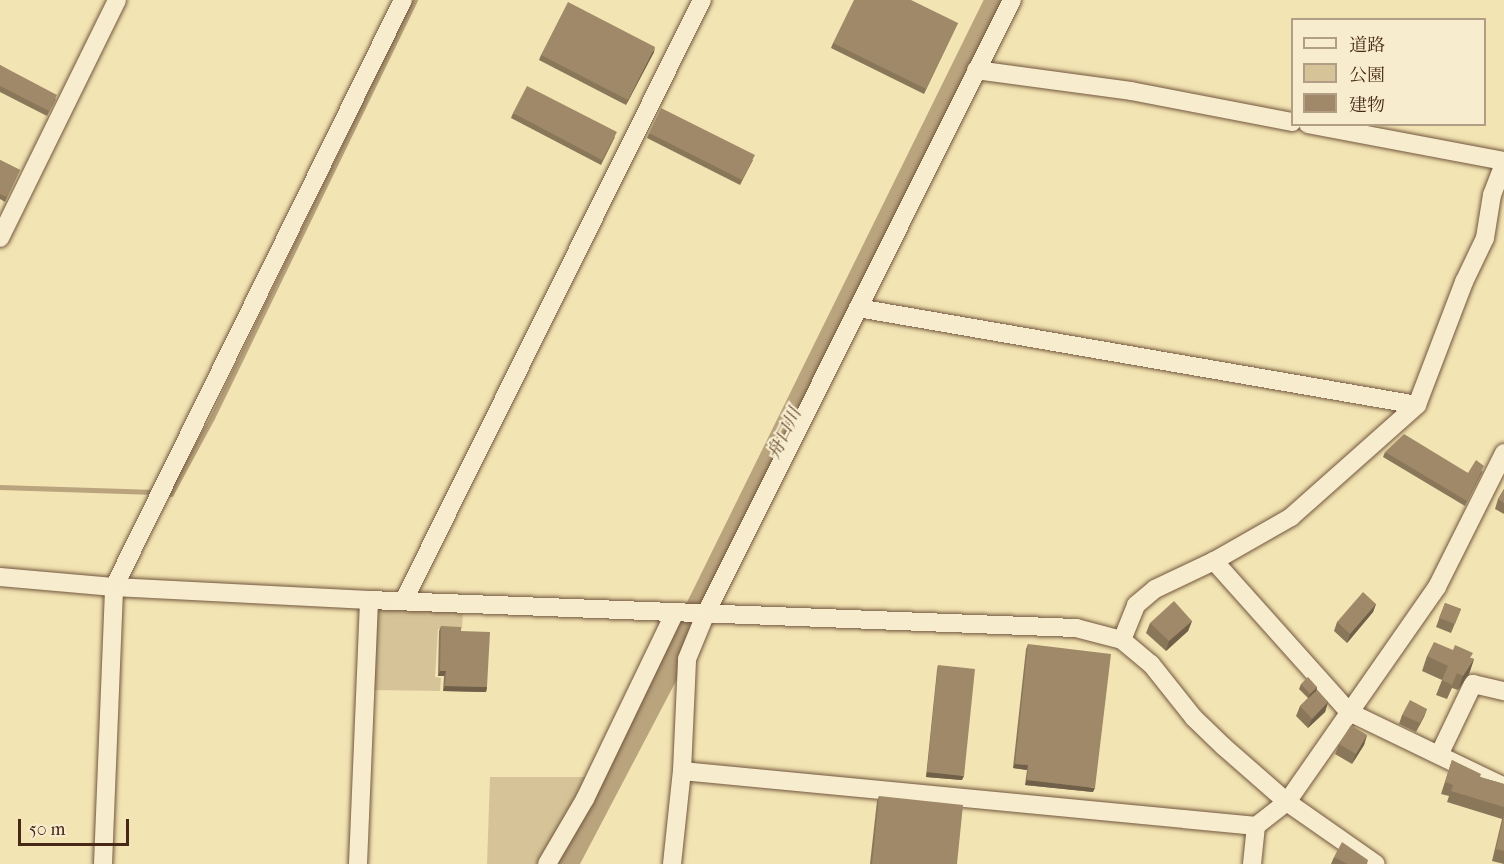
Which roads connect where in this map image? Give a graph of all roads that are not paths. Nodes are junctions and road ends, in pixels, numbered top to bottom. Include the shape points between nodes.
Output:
1 (117, 0) edge
2 (403, 0) edge
3 (702, 0) edge
4 (1012, 0) edge
5 (976, 70) junction
6 (1291, 122) edge
7 (1318, 126) edge
8 (1504, 162) edge
9 (0, 238) edge
10 (858, 308) junction
11 (1417, 405) junction
12 (1504, 453) edge
13 (1214, 561) junction
14 (0, 577) edge
15 (114, 586) junction
16 (369, 600) junction
17 (404, 600) junction
18 (706, 613) junction
19 (674, 614) junction
20 (1122, 640) junction
21 (1504, 692) edge
22 (1349, 712) junction
23 (1439, 755) junction
24 (682, 771) junction
25 (1501, 785) edge
26 (1287, 802) junction
27 (1256, 826) junction
28 (103, 864) edge
29 (358, 864) edge
30 (547, 864) edge
31 (672, 864) edge
32 (1252, 864) edge
33 (1376, 864) edge

1 - 9 street
2 - 15 street
3 - 17 street
4 - 5 street
5 - 6 street via 1131,91
5 - 10 street
7 - 8 street
8 - 11 street via 1492,195 1485,238
10 - 11 street
10 - 18 street
11 - 13 street via 1291,518
12 - 22 street via 1437,587
13 - 20 street via 1155,589 1136,605
13 - 22 street
14 - 15 street
15 - 16 street
15 - 28 street
16 - 17 street
16 - 29 street
17 - 19 street
18 - 19 street
18 - 20 street via 1076,628
18 - 24 street via 687,659
19 - 30 street via 585,799
20 - 26 street via 1151,664 1194,718
21 - 23 street via 1473,684
22 - 23 street
22 - 26 street
23 - 25 street
24 - 27 street
24 - 31 street
26 - 27 street
26 - 33 street
27 - 32 street

